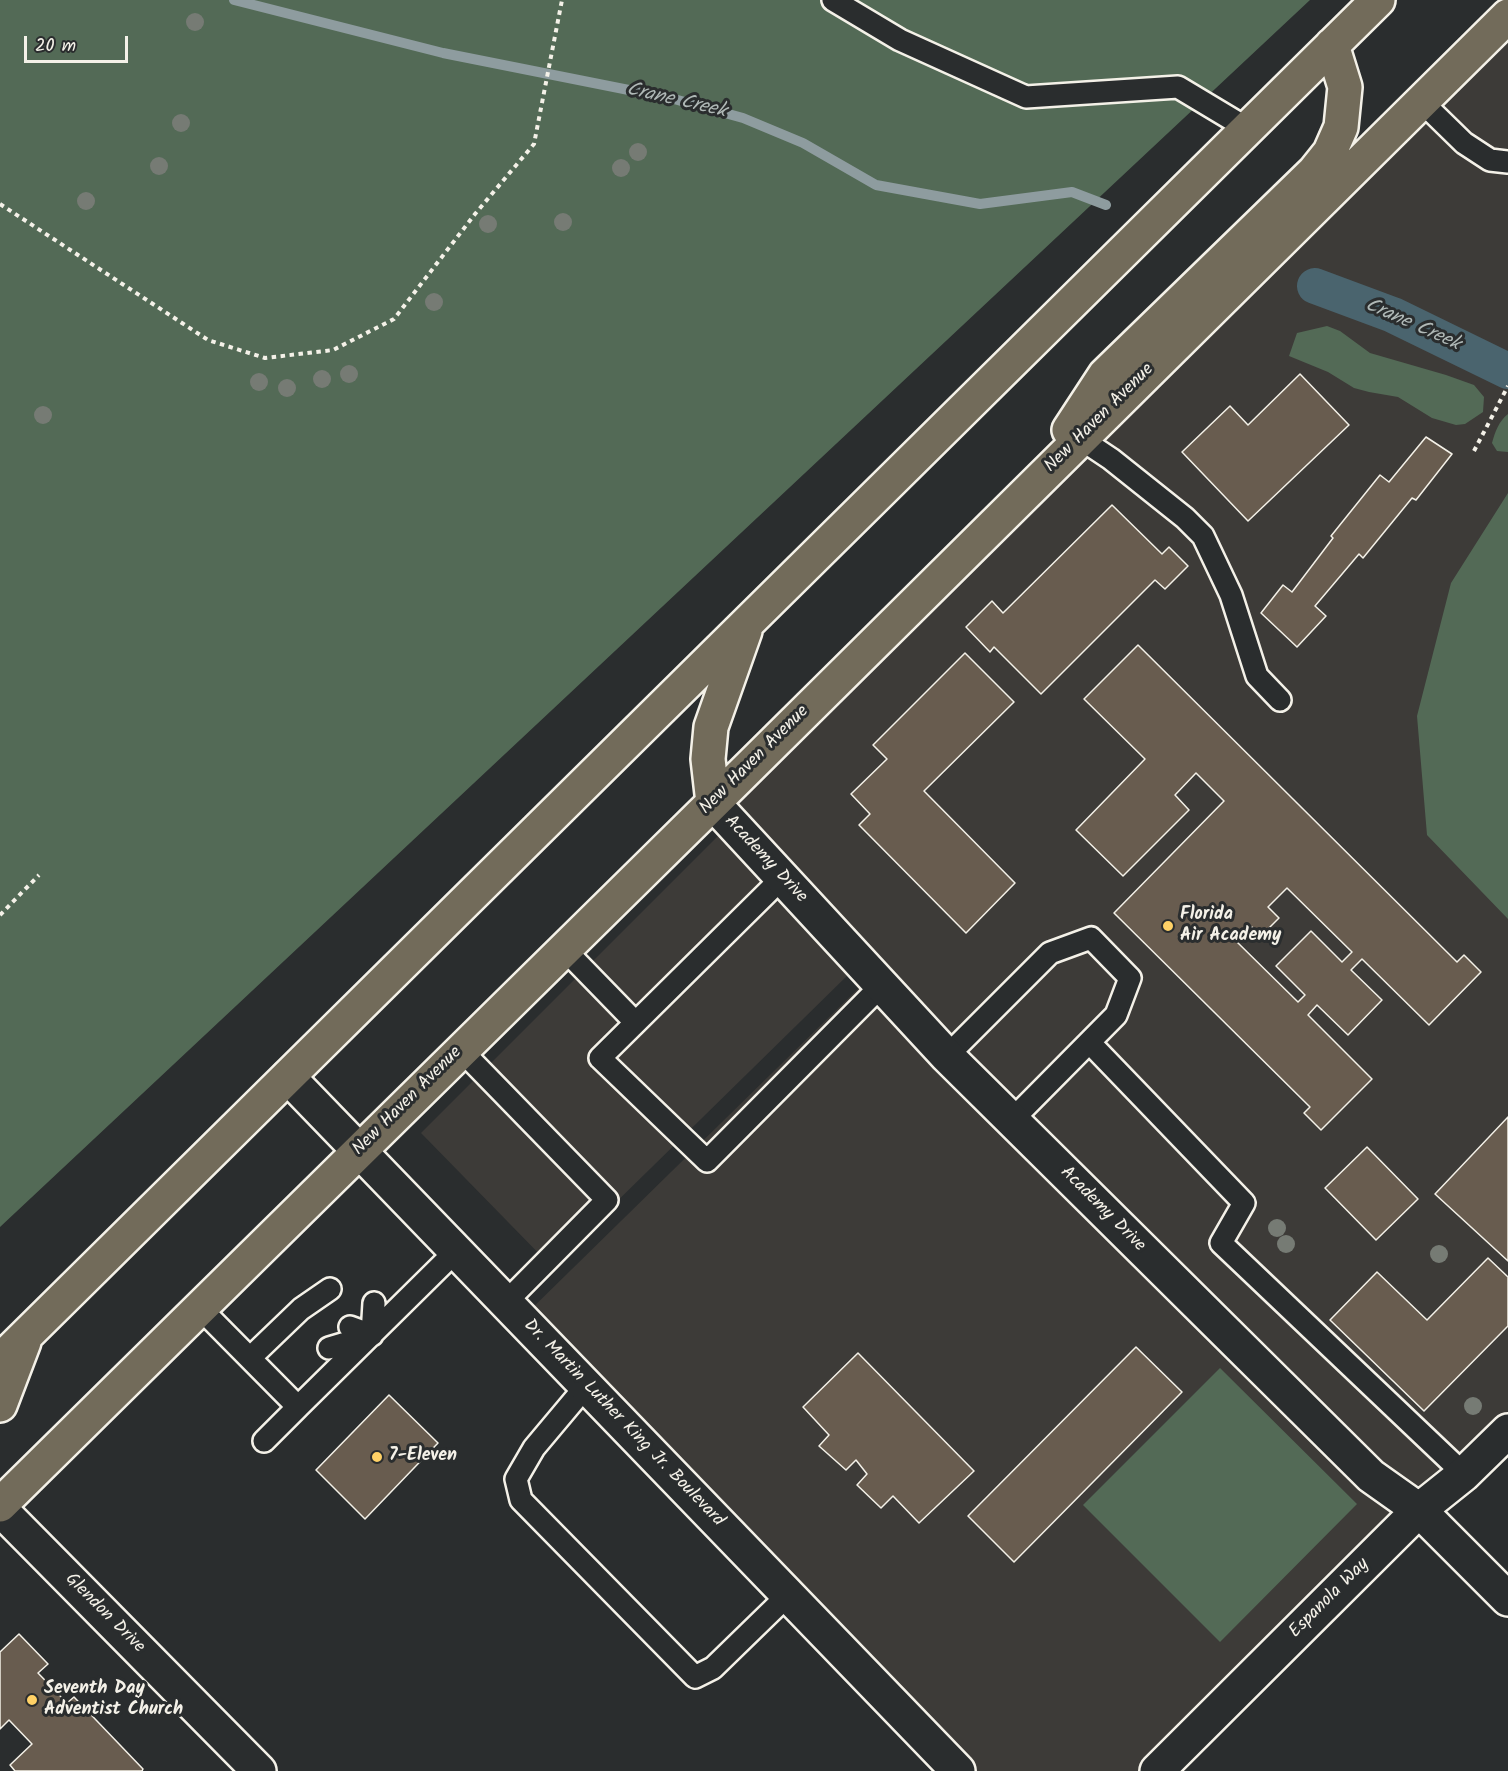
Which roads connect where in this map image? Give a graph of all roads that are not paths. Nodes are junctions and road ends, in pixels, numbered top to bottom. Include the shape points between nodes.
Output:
1 (833, 0) edge
2 (1378, 0) edge
3 (1508, 16) edge
4 (1332, 45) junction
5 (1421, 101) junction
6 (1248, 129) junction
7 (1508, 162) edge
8 (1081, 439) junction
9 (1034, 484) junction
10 (747, 623) junction
11 (1280, 700) dead end
12 (713, 803) junction
13 (782, 878) junction
14 (564, 949) junction
15 (882, 985) junction
16 (635, 1022) junction
17 (1089, 1042) junction
18 (461, 1050) junction
19 (947, 1056) junction
20 (288, 1077) junction
21 (1012, 1120) junction
22 (358, 1151) junction
23 (456, 1251) junction
24 (330, 1289) dead end
25 (506, 1302) junction
26 (374, 1303) dead end
27 (200, 1308) junction
28 (350, 1327) dead end
29 (27, 1335) junction
30 (372, 1335) junction
31 (329, 1348) dead end
32 (250, 1359) junction
33 (0, 1361) edge
34 (586, 1386) junction
35 (0, 1405) edge
36 (298, 1407) junction
37 (1508, 1431) edge
38 (264, 1441) dead end
39 (1464, 1474) junction
40 (0, 1507) edge
41 (1419, 1510) junction
42 (788, 1595) junction
43 (1508, 1599) edge
44 (259, 1771) edge
45 (958, 1771) edge
46 (1158, 1771) edge

1 - 6 lane via 900,40 1026,97 1178,87
2 - 4 main road
3 - 5 main road, New Haven Avenue
4 - 6 main road
4 - 9 main road via 1346,87 1341,127 1330,152 1105,375
5 - 7 lane via 1464,143 1490,160
5 - 8 main road, New Haven Avenue
6 - 10 main road
8 - 9 main road, New Haven Avenue
8 - 11 lane via 1111,459 1203,536 1231,595 1257,676
9 - 12 main road, New Haven Avenue
10 - 12 main road via 711,727 708,759
10 - 20 main road
12 - 13 street, Academy Drive
12 - 14 main road, New Haven Avenue
13 - 15 street, Academy Drive
13 - 16 lane
14 - 16 lane
14 - 18 main road, New Haven Avenue
15 - 16 lane via 707,1161 600,1058
15 - 19 street, Academy Drive
17 - 19 lane via 1116,1015 1130,978 1091,938 1050,953
17 - 21 lane
17 - 39 lane via 1244,1203 1221,1243
18 - 22 main road, New Haven Avenue
18 - 25 lane via 607,1200
19 - 21 street, Academy Drive
20 - 22 street, Dr. Martin Luther King Jr. Boulevard
20 - 29 main road
21 - 41 street, Academy Drive via 1371,1476
22 - 23 street, Dr. Martin Luther King Jr. Boulevard
22 - 27 main road, New Haven Avenue
23 - 25 street, Dr. Martin Luther King Jr. Boulevard
23 - 30 lane
24 - 32 lane
25 - 34 street, Dr. Martin Luther King Jr. Boulevard
26 - 30 lane
27 - 32 lane
27 - 40 main road, New Haven Avenue
28 - 30 lane
29 - 33 main road
29 - 35 main road
30 - 31 lane
30 - 36 lane
32 - 36 lane
34 - 42 street, Dr. Martin Luther King Jr. Boulevard
34 - 42 lane via 534,1448 516,1479 521,1500 695,1677 713,1668
36 - 38 lane
37 - 39 street, Espanola Way
39 - 41 street, Espanola Way
40 - 44 street, Glendon Drive
41 - 43 street, Academy Drive
41 - 46 street, Espanola Way
42 - 45 street, Dr. Martin Luther King Jr. Boulevard

